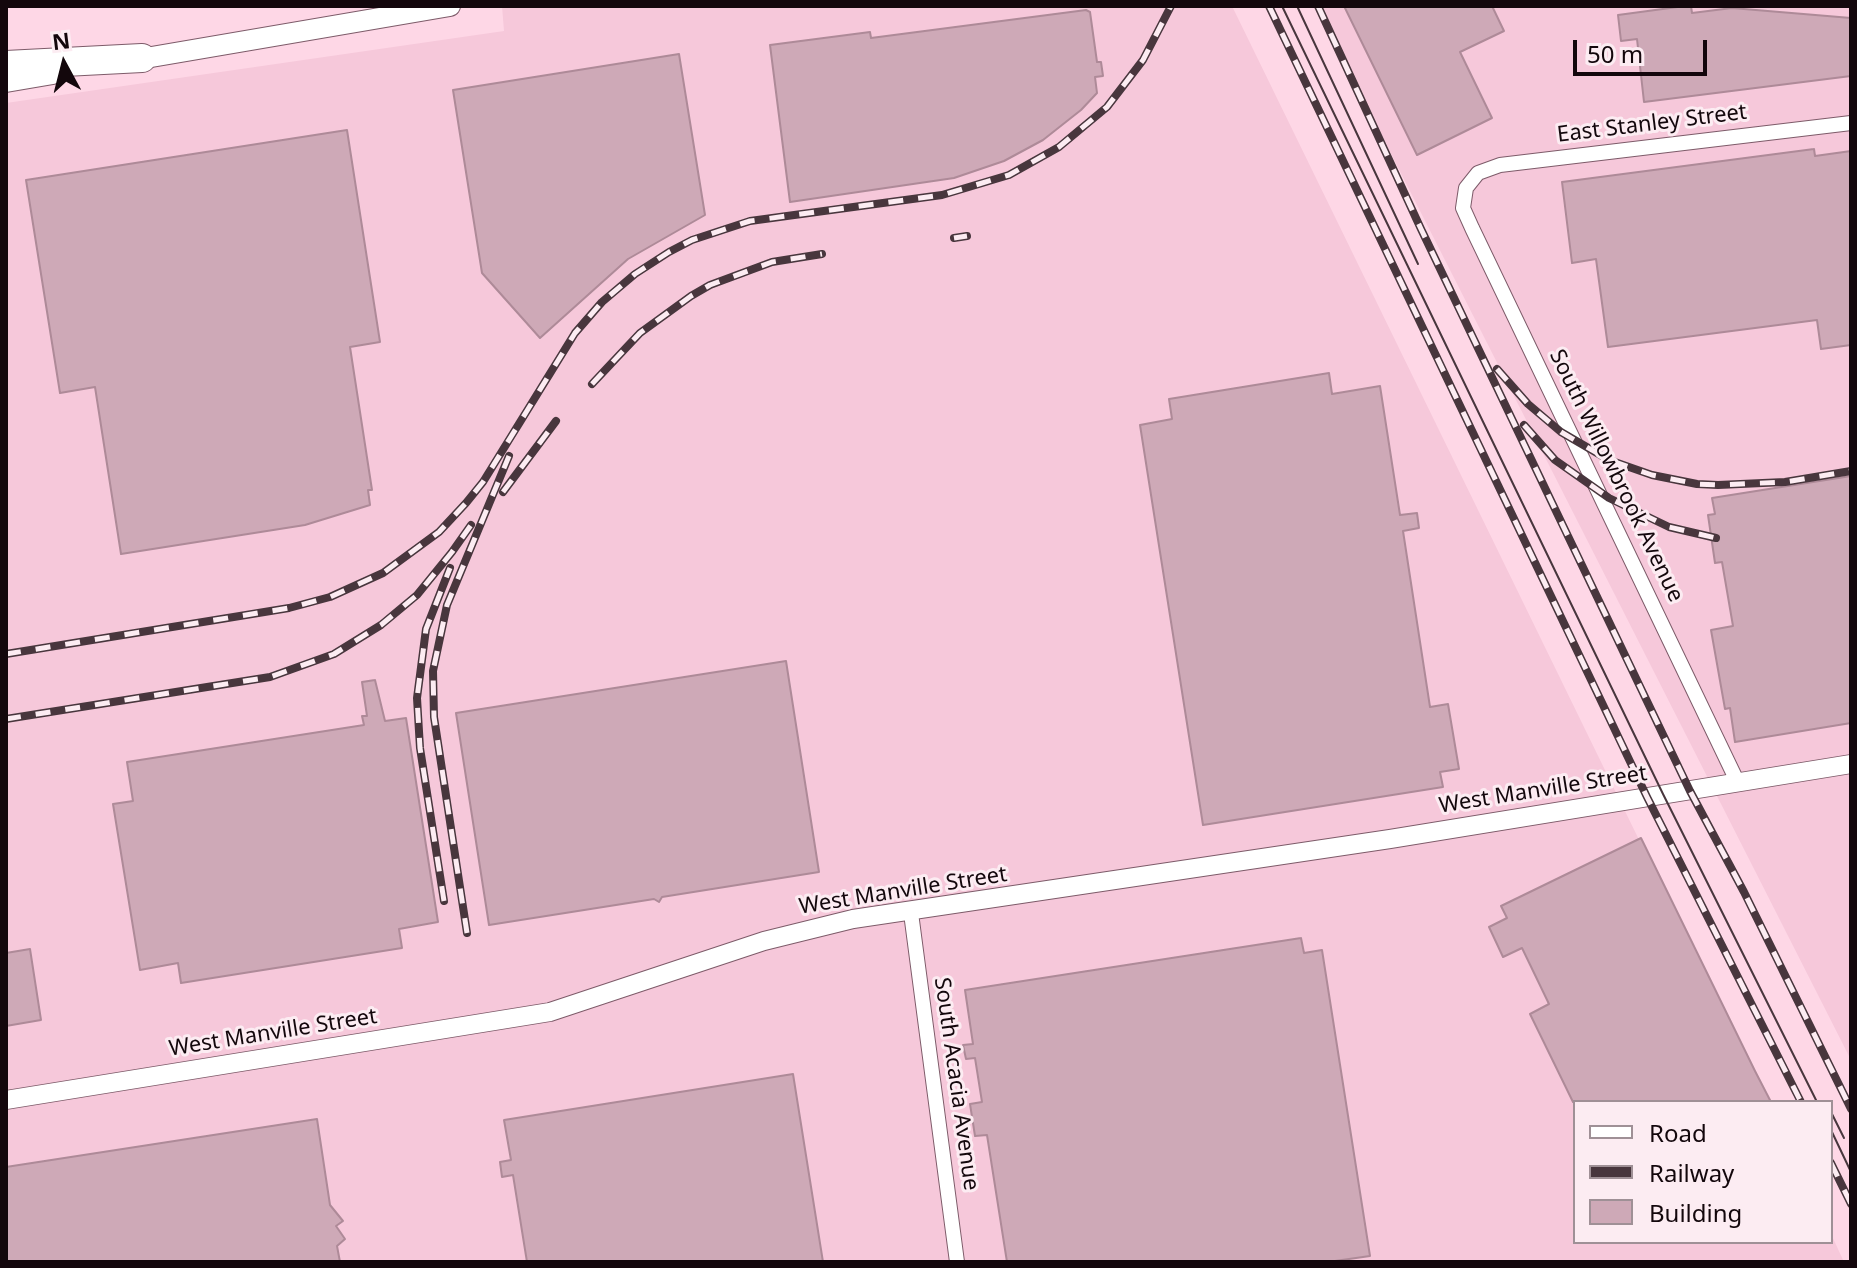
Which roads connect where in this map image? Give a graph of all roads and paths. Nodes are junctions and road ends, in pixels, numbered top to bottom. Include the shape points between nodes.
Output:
1 (450, 6) edge
2 (142, 58) junction
3 (6, 65) edge
4 (6, 82) edge
5 (1851, 123) edge
6 (1466, 188) joint
7 (1851, 764) edge
8 (1737, 781) junction
9 (911, 913) junction
10 (6, 1100) edge
11 (957, 1262) edge

1 - 2 main road
2 - 3 highway
2 - 4 main road
5 - 6 street, East Stanley Street via 1500,165 1478,173
6 - 8 street, South Willowbrook Avenue via 1463,208 1472,228
7 - 8 street, West Manville Street
8 - 9 street, West Manville Street
9 - 10 street, West Manville Street via 853,919 764,941 550,1012
9 - 11 street, South Acacia Avenue

